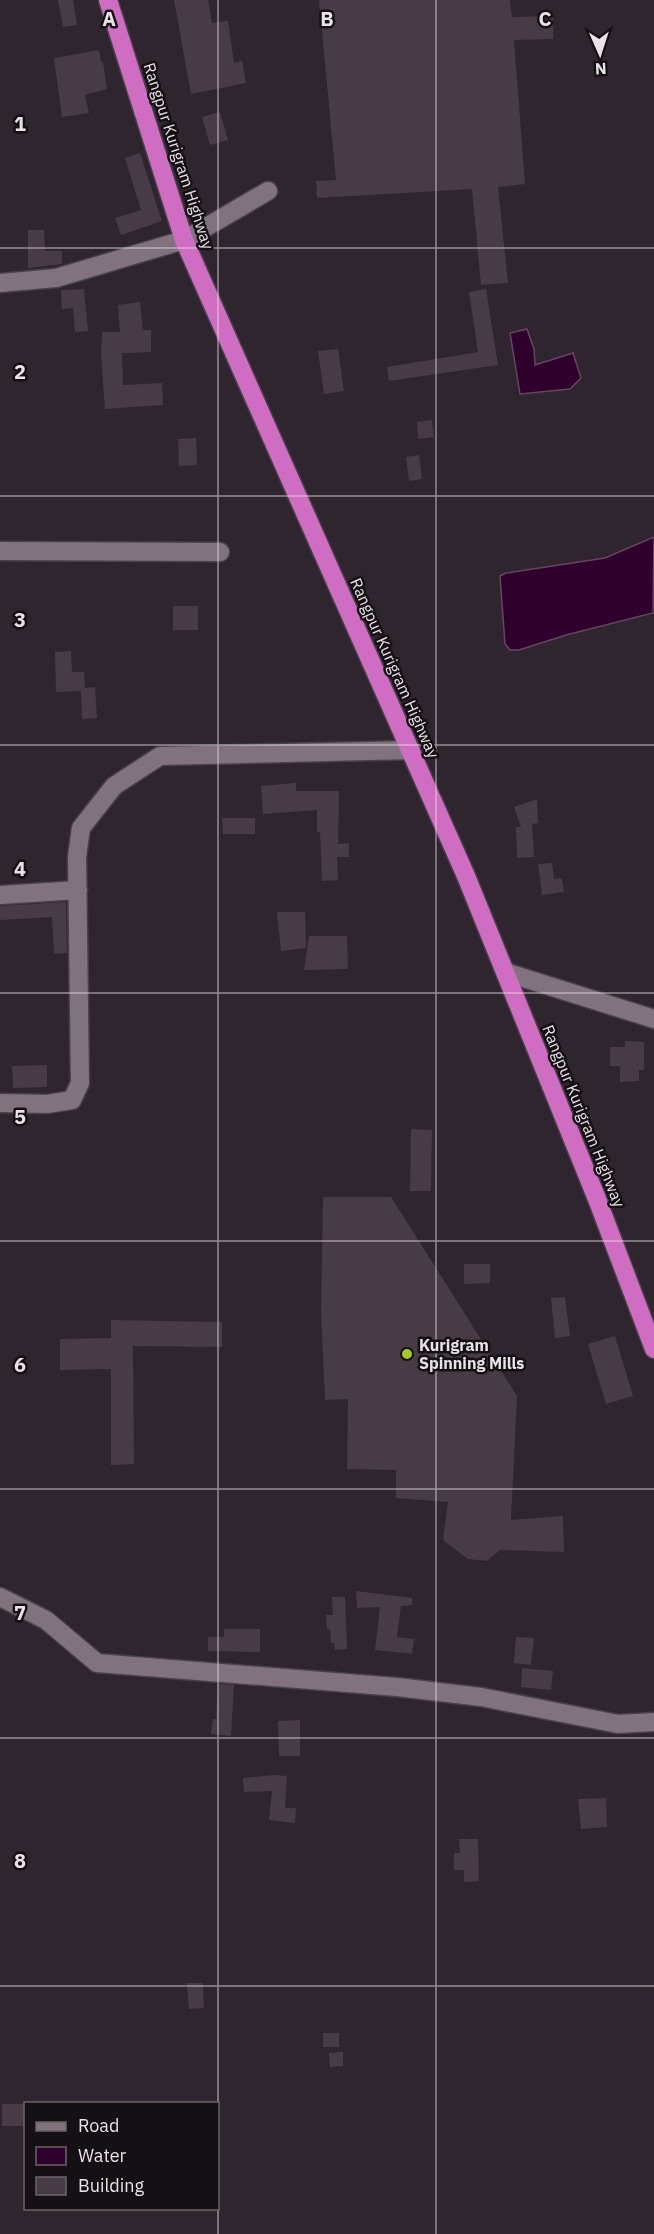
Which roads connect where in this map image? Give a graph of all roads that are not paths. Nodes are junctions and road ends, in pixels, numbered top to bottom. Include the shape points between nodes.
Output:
1 (108, 0) edge
2 (268, 191) dead end
3 (184, 240) junction
4 (0, 283) edge
5 (0, 551) edge
6 (220, 552) dead end
7 (411, 750) junction
8 (78, 890) junction
9 (0, 895) edge
10 (505, 972) junction
11 (654, 1019) edge
12 (0, 1102) edge
13 (654, 1349) edge
14 (0, 1597) edge
15 (654, 1722) edge

1 - 3 highway, Rangpur Kurigram Highway
2 - 3 street
3 - 4 street via 56,278
3 - 7 highway, Rangpur Kurigram Highway
5 - 6 street
7 - 8 street via 160,756 114,786 81,828
7 - 10 highway, Rangpur Kurigram Highway
8 - 9 street
8 - 12 street via 80,1083 72,1100 47,1104
10 - 11 street
10 - 13 highway, Rangpur Kurigram Highway
14 - 15 street via 46,1620 97,1663 397,1687 481,1697 618,1724

